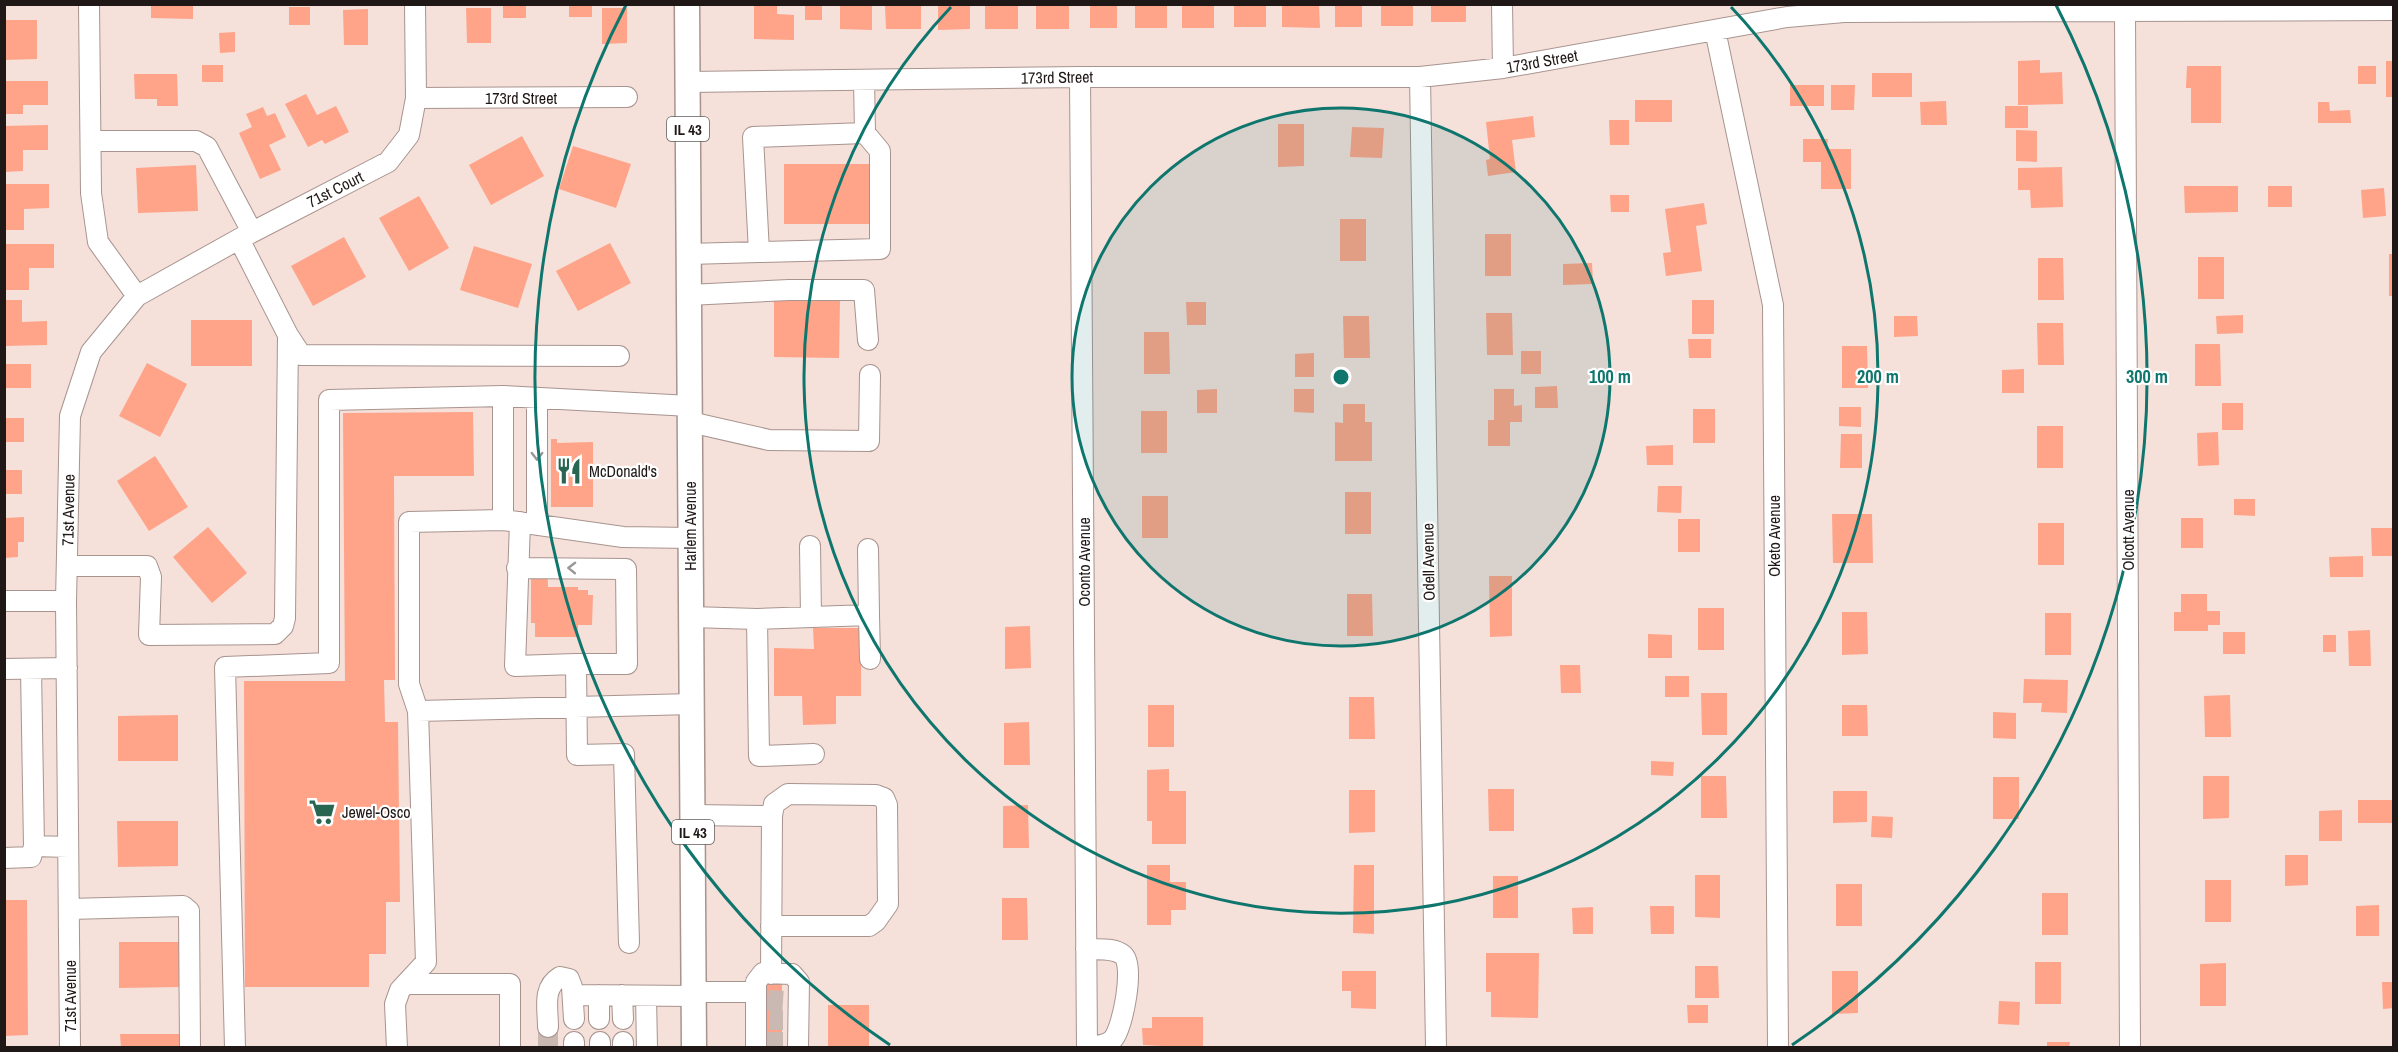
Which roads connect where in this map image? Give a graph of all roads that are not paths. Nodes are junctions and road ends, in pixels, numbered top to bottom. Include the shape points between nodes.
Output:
1 (89, 4) edge
2 (415, 4) edge
3 (687, 4) edge
4 (1502, 4) edge
5 (2069, 9) edge
6 (2394, 10) edge
7 (1787, 11) edge
8 (2125, 12) junction
9 (1715, 30) junction
10 (1503, 68) junction
11 (1080, 77) junction
12 (1420, 77) junction
13 (864, 80) junction
14 (688, 82) junction
15 (627, 97) dead end
16 (416, 98) junction
17 (865, 133) junction
18 (91, 141) junction
19 (245, 236) junction
20 (759, 252) junction
21 (689, 254) junction
22 (689, 295) junction
23 (137, 296) junction
24 (288, 335) junction
25 (868, 340) dead end
26 (619, 356) dead end
27 (870, 375) dead end
28 (503, 396) junction
29 (537, 398) junction
30 (690, 414) junction
31 (520, 522) junction
32 (691, 538) junction
33 (810, 546) dead end
34 (868, 549) dead end
35 (67, 566) junction
36 (517, 568) junction
37 (4, 601) edge
38 (66, 601) junction
39 (869, 615) junction
40 (691, 617) junction
41 (811, 617) junction
42 (757, 619) junction
43 (870, 659) dead end
44 (576, 664) junction
45 (66, 668) junction
46 (4, 669) edge
47 (31, 669) junction
48 (692, 704) junction
49 (576, 707) junction
50 (418, 711) junction
51 (814, 754) dead end
52 (773, 810) junction
53 (693, 815) junction
54 (34, 846) junction
55 (68, 847) junction
56 (4, 858) edge
57 (69, 909) junction
58 (771, 926) junction
59 (630, 943) dead end
60 (1086, 950) junction
61 (771, 974) junction
62 (406, 984) junction
63 (573, 994) junction
64 (694, 994) junction
65 (599, 995) junction
66 (635, 995) junction
67 (774, 1008) junction
68 (574, 1019) dead end
69 (599, 1019) dead end
70 (630, 1019) dead end
71 (548, 1027) tunnel mouth
72 (777, 1044) edge
73 (634, 1045) edge
74 (70, 1047) edge
75 (190, 1047) edge
76 (235, 1047) edge
77 (396, 1047) edge
78 (510, 1047) edge
79 (694, 1047) edge
80 (1087, 1047) edge
81 (1436, 1047) edge
82 (1778, 1047) edge
83 (2130, 1047) edge

1 - 18 street
2 - 16 street, 71st Court
3 - 14 main road, Harlem Avenue / IL 43
4 - 10 street
5 - 7 street, 173rd Street
5 - 8 street, 173rd Street
6 - 8 street, 173rd Street
7 - 9 street, 173rd Street
8 - 83 street, Olcott Avenue
9 - 10 street, 173rd Street
9 - 82 street, Oketo Avenue via 1773,305
10 - 12 street, 173rd Street
11 - 12 street, 173rd Street
11 - 13 street, 173rd Street
11 - 60 street, Oconto Avenue
12 - 81 street, Odell Avenue
13 - 14 street, 173rd Street
13 - 17 street
14 - 21 main road, Harlem Avenue / IL 43
15 - 16 street, 173rd Street
16 - 19 street, 71st Court via 409,135 388,162
17 - 20 street via 753,137
17 - 20 street via 880,151 880,249
18 - 19 street via 196,141 207,147
18 - 23 street via 91,193 98,242
19 - 23 street, 71st Court
19 - 24 street
20 - 21 street
21 - 22 main road, Harlem Avenue / IL 43
22 - 25 street via 864,290
22 - 30 main road, Harlem Avenue / IL 43
23 - 35 street, 71st Avenue via 91,352 70,416
24 - 26 street via 301,356
24 - 35 street via 283,626 275,634 149,635 152,577 147,566
27 - 30 street via 869,441 769,440
28 - 29 street
28 - 31 street
28 - 76 street via 329,400 329,663 225,667
29 - 30 street
29 -> 31 street
30 - 32 main road, Harlem Avenue / IL 43
31 - 32 street via 623,537
31 - 36 street
31 - 50 street via 409,522 409,684
32 - 40 main road, Harlem Avenue / IL 43
33 - 41 street
34 - 39 street
35 - 38 street, 71st Avenue
36 - 44 street via 515,666
44 -> 36 street via 627,664 626,569
37 - 38 street
38 - 45 street, 71st Avenue
39 - 41 street
39 - 43 street
40 - 42 street
40 - 48 main road, Harlem Avenue / IL 43
41 - 42 street
42 - 51 street via 759,756
44 - 49 street
45 - 47 street
45 - 55 street, 71st Avenue
46 - 47 street
47 - 54 street
48 - 49 street
48 - 53 main road, Harlem Avenue / IL 43
49 - 50 street
49 - 59 street via 577,755 624,754
50 - 62 street via 426,962
52 - 53 street
52 - 58 street
52 - 58 street via 788,794 884,798 888,904 869,926
53 - 64 main road, Harlem Avenue / IL 43
54 - 55 street
54 - 56 street via 31,857
55 - 57 street, 71st Avenue
57 - 74 street, 71st Avenue
57 - 75 street via 183,906 189,910
58 - 61 street
60 - 80 street, Oconto Avenue
60 - 80 street via 1114,950 1128,964 1124,1015 1114,1038 1107,1044
61 - 67 street via 763,973 756,982
61 - 67 street via 792,974 799,982
62 - 77 street via 395,1004
62 - 78 street via 510,984
63 - 65 street
63 - 68 street
63 - 71 street via 568,979 560,977 552,982 548,989
64 - 66 street
64 - 67 street
64 - 79 main road, Harlem Avenue / IL 43
65 - 66 street
65 - 69 street
66 - 70 street
66 - 73 street
67 - 72 street
67 - 72 street

